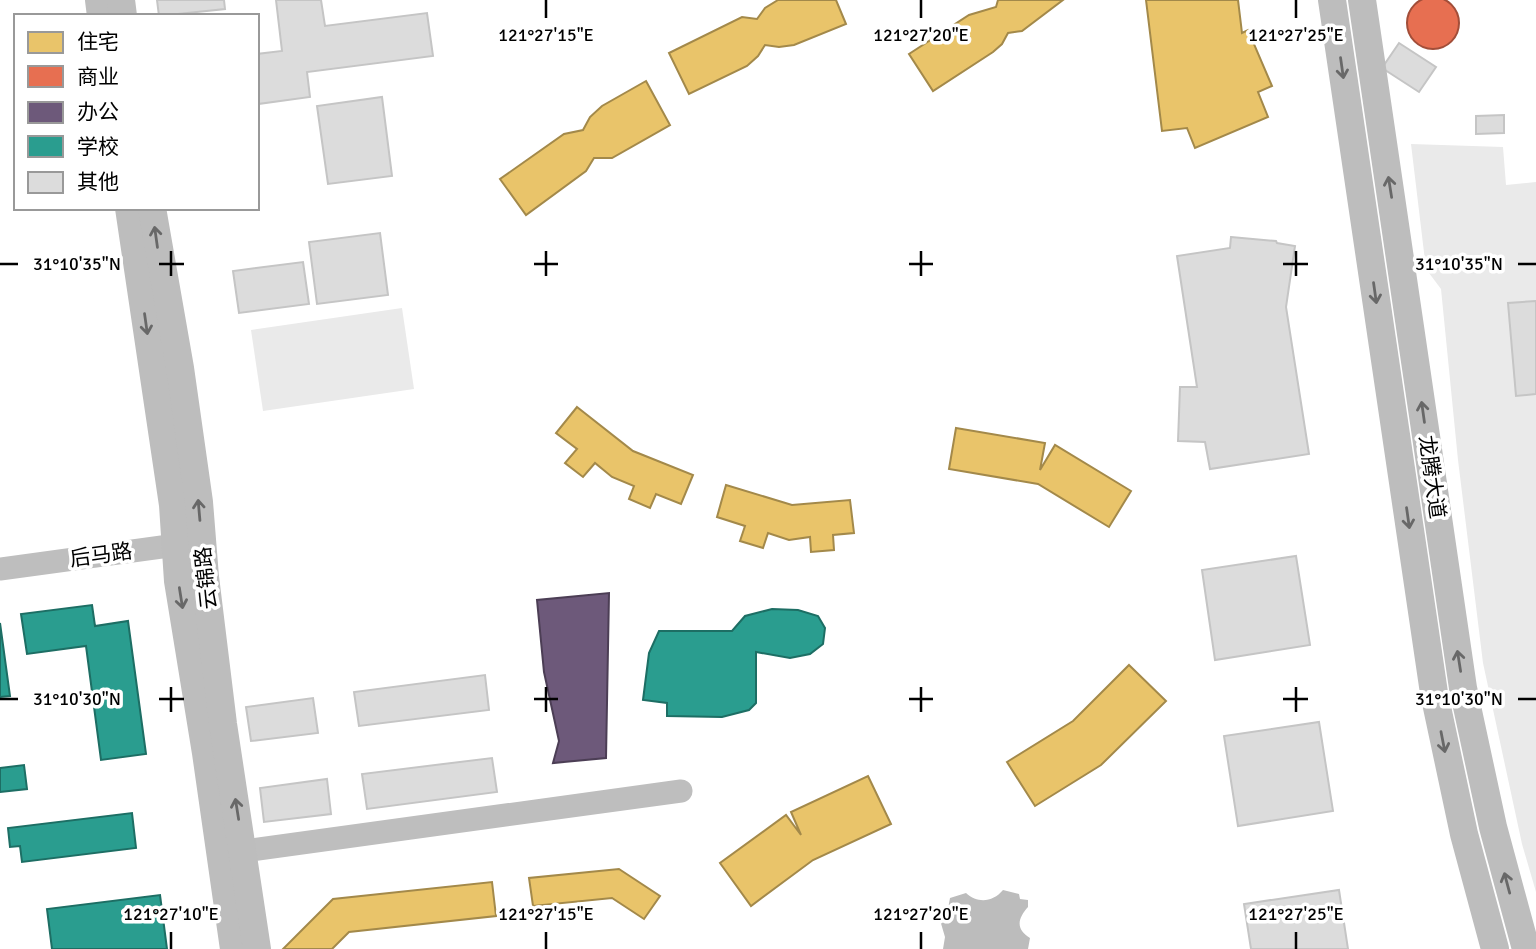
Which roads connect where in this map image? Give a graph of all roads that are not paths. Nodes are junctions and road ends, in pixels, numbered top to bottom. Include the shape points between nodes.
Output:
1 (1332, 0) edge
2 (1362, 0) edge
3 (129, 210) edge
4 (152, 210) edge
5 (189, 543) junction
6 (0, 569) edge
7 (681, 791) dead end
8 (244, 851) junction
9 (234, 949) edge
10 (257, 949) edge
11 (1495, 949) edge
12 (1526, 949) edge

1 -> 11 main road, 龙腾大道 via 1434,693
12 -> 2 main road, 龙腾大道 via 1463,688
3 -> 5 main road, 云锦路 via 173,505
5 -> 4 main road, 云锦路 via 199,502
5 - 6 street, 后马路
8 -> 5 main road, 云锦路
5 -> 9 main road, 云锦路 via 178,581
7 - 8 street
8 - 10 main road, 云锦路

